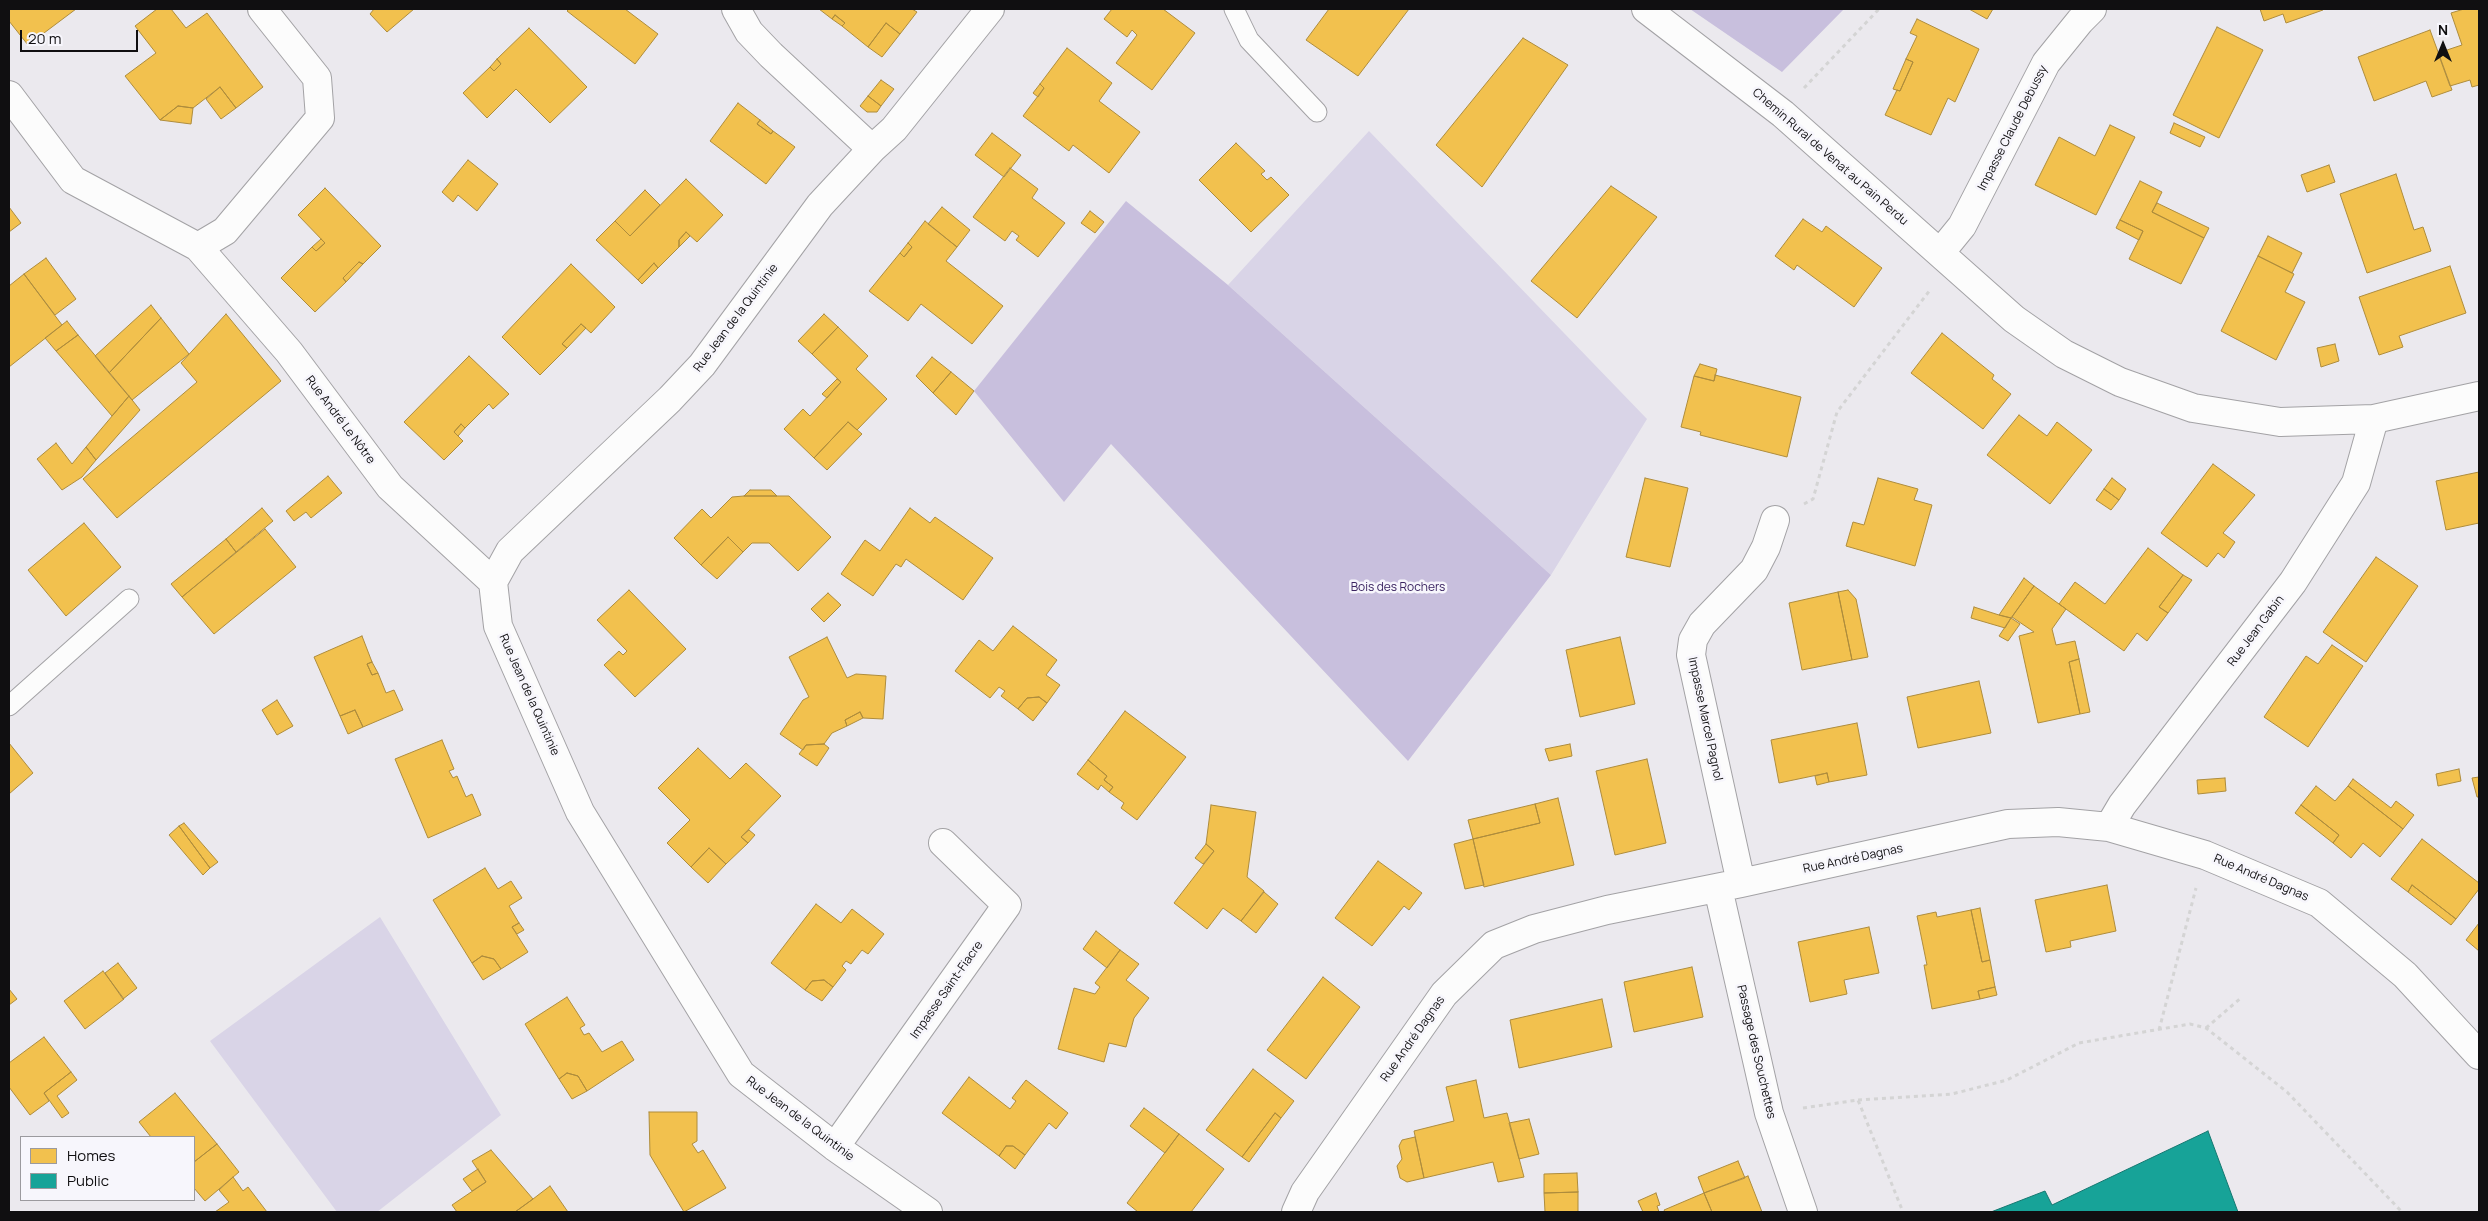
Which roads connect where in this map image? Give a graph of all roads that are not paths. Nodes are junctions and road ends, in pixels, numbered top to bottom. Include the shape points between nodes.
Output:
1 (262, 9) edge
2 (736, 9) edge
3 (990, 9) edge
4 (1234, 9) edge
5 (1646, 9) edge
6 (2092, 9) edge
7 (9, 94) edge
8 (1316, 112) dead end
9 (872, 149) junction
10 (198, 247) junction
11 (1947, 259) junction
12 (2479, 396) edge
13 (2374, 418) junction
14 (1775, 520) road end
15 (493, 582) junction
16 (130, 599) dead end
17 (9, 706) edge
18 (2109, 827) junction
19 (943, 843) dead end
20 (1730, 886) junction
21 (2479, 1055) edge
22 (835, 1147) junction
23 (928, 1212) edge
24 (1296, 1212) edge
25 (1803, 1212) edge

1 - 10 street via 317,78 320,118 225,231
2 - 9 street via 749,32
3 - 9 street, Rue Jean de la Quintinie via 894,129
4 - 8 lane via 1249,40
5 - 11 street, Chemin Rural de Venat au Pain Perdu via 1783,114
6 - 11 street, Impasse Claude Debussy via 2046,63
7 - 10 street, Rue André Le Nôtre via 73,180
9 - 15 street, Rue Jean de la Quintinie via 820,205 702,365 510,551
10 - 15 street, Rue André Le Nôtre via 289,352 390,487
11 - 13 street, Chemin Rural de Venat au Pain Perdu via 2014,319 2064,354 2120,382 2192,408 2280,422
12 - 13 street, Chemin Rural de Venat au Pain Perdu
13 - 18 street, Rue Jean Gabin via 2356,483 2293,582 2122,805
14 - 20 street, Impasse Marcel Pagnol via 1754,570 1702,624 1693,640 1691,655
15 - 22 street, Rue Jean de la Quintinie via 498,626 585,820 741,1074
16 - 17 lane
18 - 20 street, Rue André Dagnas via 2058,822 2008,824
18 - 21 street, Rue André Dagnas via 2205,855 2319,903 2405,975
19 - 22 street, Impasse Saint-Fiacre via 1007,905
20 - 24 street, Rue André Dagnas via 1607,910 1534,929 1494,945 1444,994 1305,1192
20 - 25 street, Passage des Souchettes via 1769,1114
22 - 23 street, Rue Jean de la Quintinie

